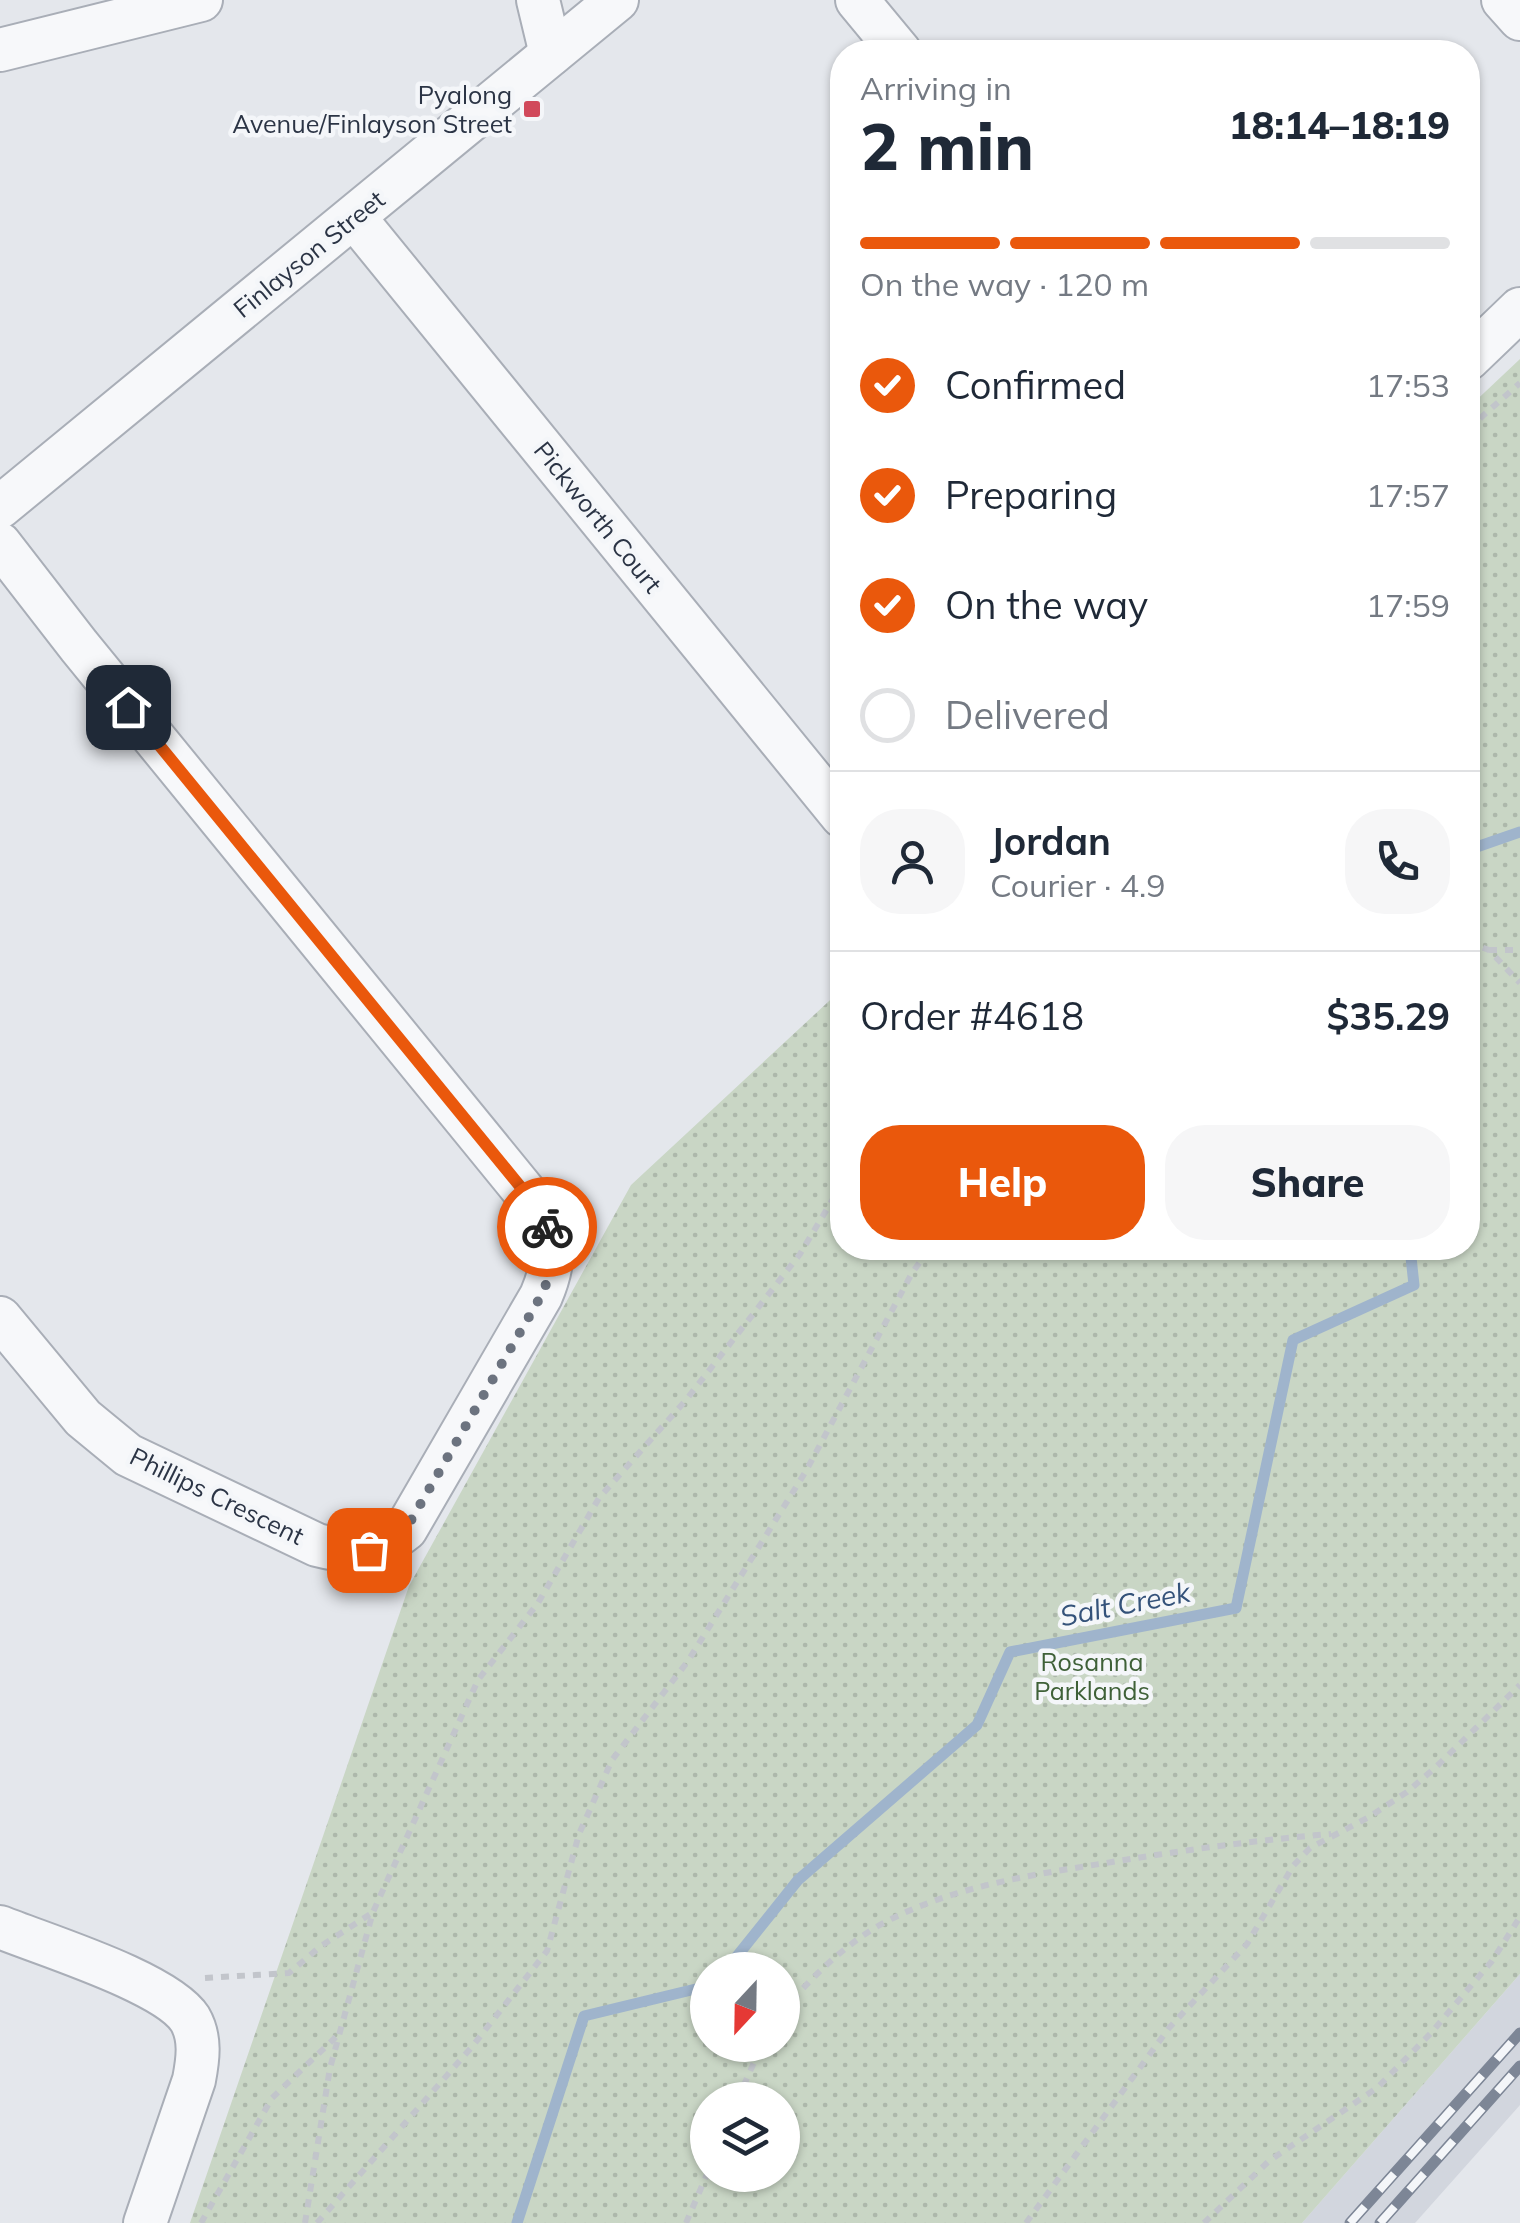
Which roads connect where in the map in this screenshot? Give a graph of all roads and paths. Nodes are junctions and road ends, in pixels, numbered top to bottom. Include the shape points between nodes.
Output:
1 (201, 0) edge
2 (538, 0) edge
3 (617, 0) edge
4 (857, 0) edge
5 (1503, 0) edge
6 (1520, 19) edge
7 (890, 40) edge
8 (0, 50) edge
9 (551, 54) junction
10 (354, 217) junction
11 (1520, 309) edge
12 (1480, 347) edge
13 (1520, 383) edge
14 (1480, 418) edge
15 (0, 507) edge
16 (0, 544) edge
17 (830, 801) edge
18 (1480, 947) edge
19 (1489, 950) junction
20 (1520, 950) edge
21 (1520, 983) edge
22 (830, 1204) edge
23 (921, 1260) edge
24 (0, 1318) edge
25 (1520, 1685) edge
26 (1333, 1834) junction
27 (373, 1912) junction
28 (1520, 1917) edge
29 (0, 1927) edge
30 (800, 1991) edge
31 (176, 2002) junction
32 (340, 2032) junction
33 (699, 2192) edge
34 (145, 2223) edge
35 (201, 2223) edge
36 (305, 2223) edge
37 (317, 2223) edge
38 (686, 2223) edge
39 (1026, 2223) edge
40 (1204, 2223) edge

1 - 8 street
2 - 9 street
3 - 9 street, Finlayson Street
4 - 7 street
5 - 6 street
9 - 10 street, Finlayson Street
10 - 15 street, Finlayson Street
10 - 17 street, Pickworth Court
11 - 12 street
13 - 14 path
16 - 24 street, Phillips Crescent via 528,1196 553,1244 552,1271 541,1296 406,1529 369,1550 317,1545 128,1455 84,1418
18 - 19 path
19 - 20 path
19 - 21 path
22 - 27 path via 800,1254 686,1400 599,1498 538,1603 478,1680
23 - 37 path via 806,1471 708,1630 612,1760 579,1834 547,1951 472,2048
25 - 26 path via 1407,1792
26 - 30 path via 1244,1840 1028,1875 918,1906 875,1928
26 - 39 path via 1293,1866 1247,1944 1169,2028
27 - 31 path via 289,1973 192,1979
27 - 32 path
28 - 40 path via 1492,1961 1377,2088 1269,2161
29 - 31 street
31 - 34 street via 191,2021 198,2056
32 - 35 path via 272,2098
32 - 36 path
33 - 38 path

